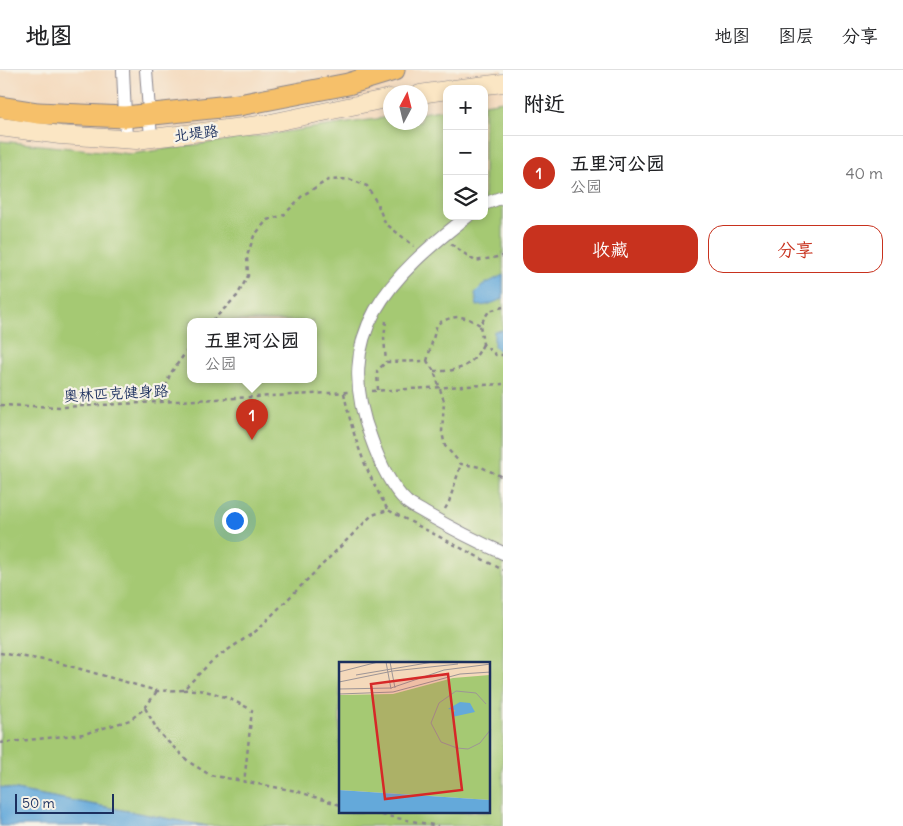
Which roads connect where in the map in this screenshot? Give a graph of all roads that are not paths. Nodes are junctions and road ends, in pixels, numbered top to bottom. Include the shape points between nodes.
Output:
1 (123, 70) edge
2 (146, 70) edge
3 (394, 70) edge
4 (503, 83) edge
5 (486, 85) edge
6 (443, 91) edge
7 (428, 93) edge
8 (383, 99) edge
9 (0, 107) edge
10 (150, 114) junction
11 (125, 117) junction
12 (0, 127) edge
13 (151, 138) junction
14 (126, 139) junction
15 (503, 197) edge
16 (488, 203) edge
17 (463, 220) edge
18 (503, 553) edge

1 - 11 street
2 - 10 street
3 - 10 highway via 348,84 239,105
4 - 5 main road
6 - 7 main road
8 - 13 main road, 北堤路 via 266,124
9 - 11 highway via 38,113
10 - 11 highway
10 - 13 street
11 - 14 street
12 - 14 main road, 北堤路
13 - 14 main road, 北堤路
15 - 16 street
17 - 18 street via 422,252 387,292 365,329 357,373 358,392 363,418 380,464 406,501

